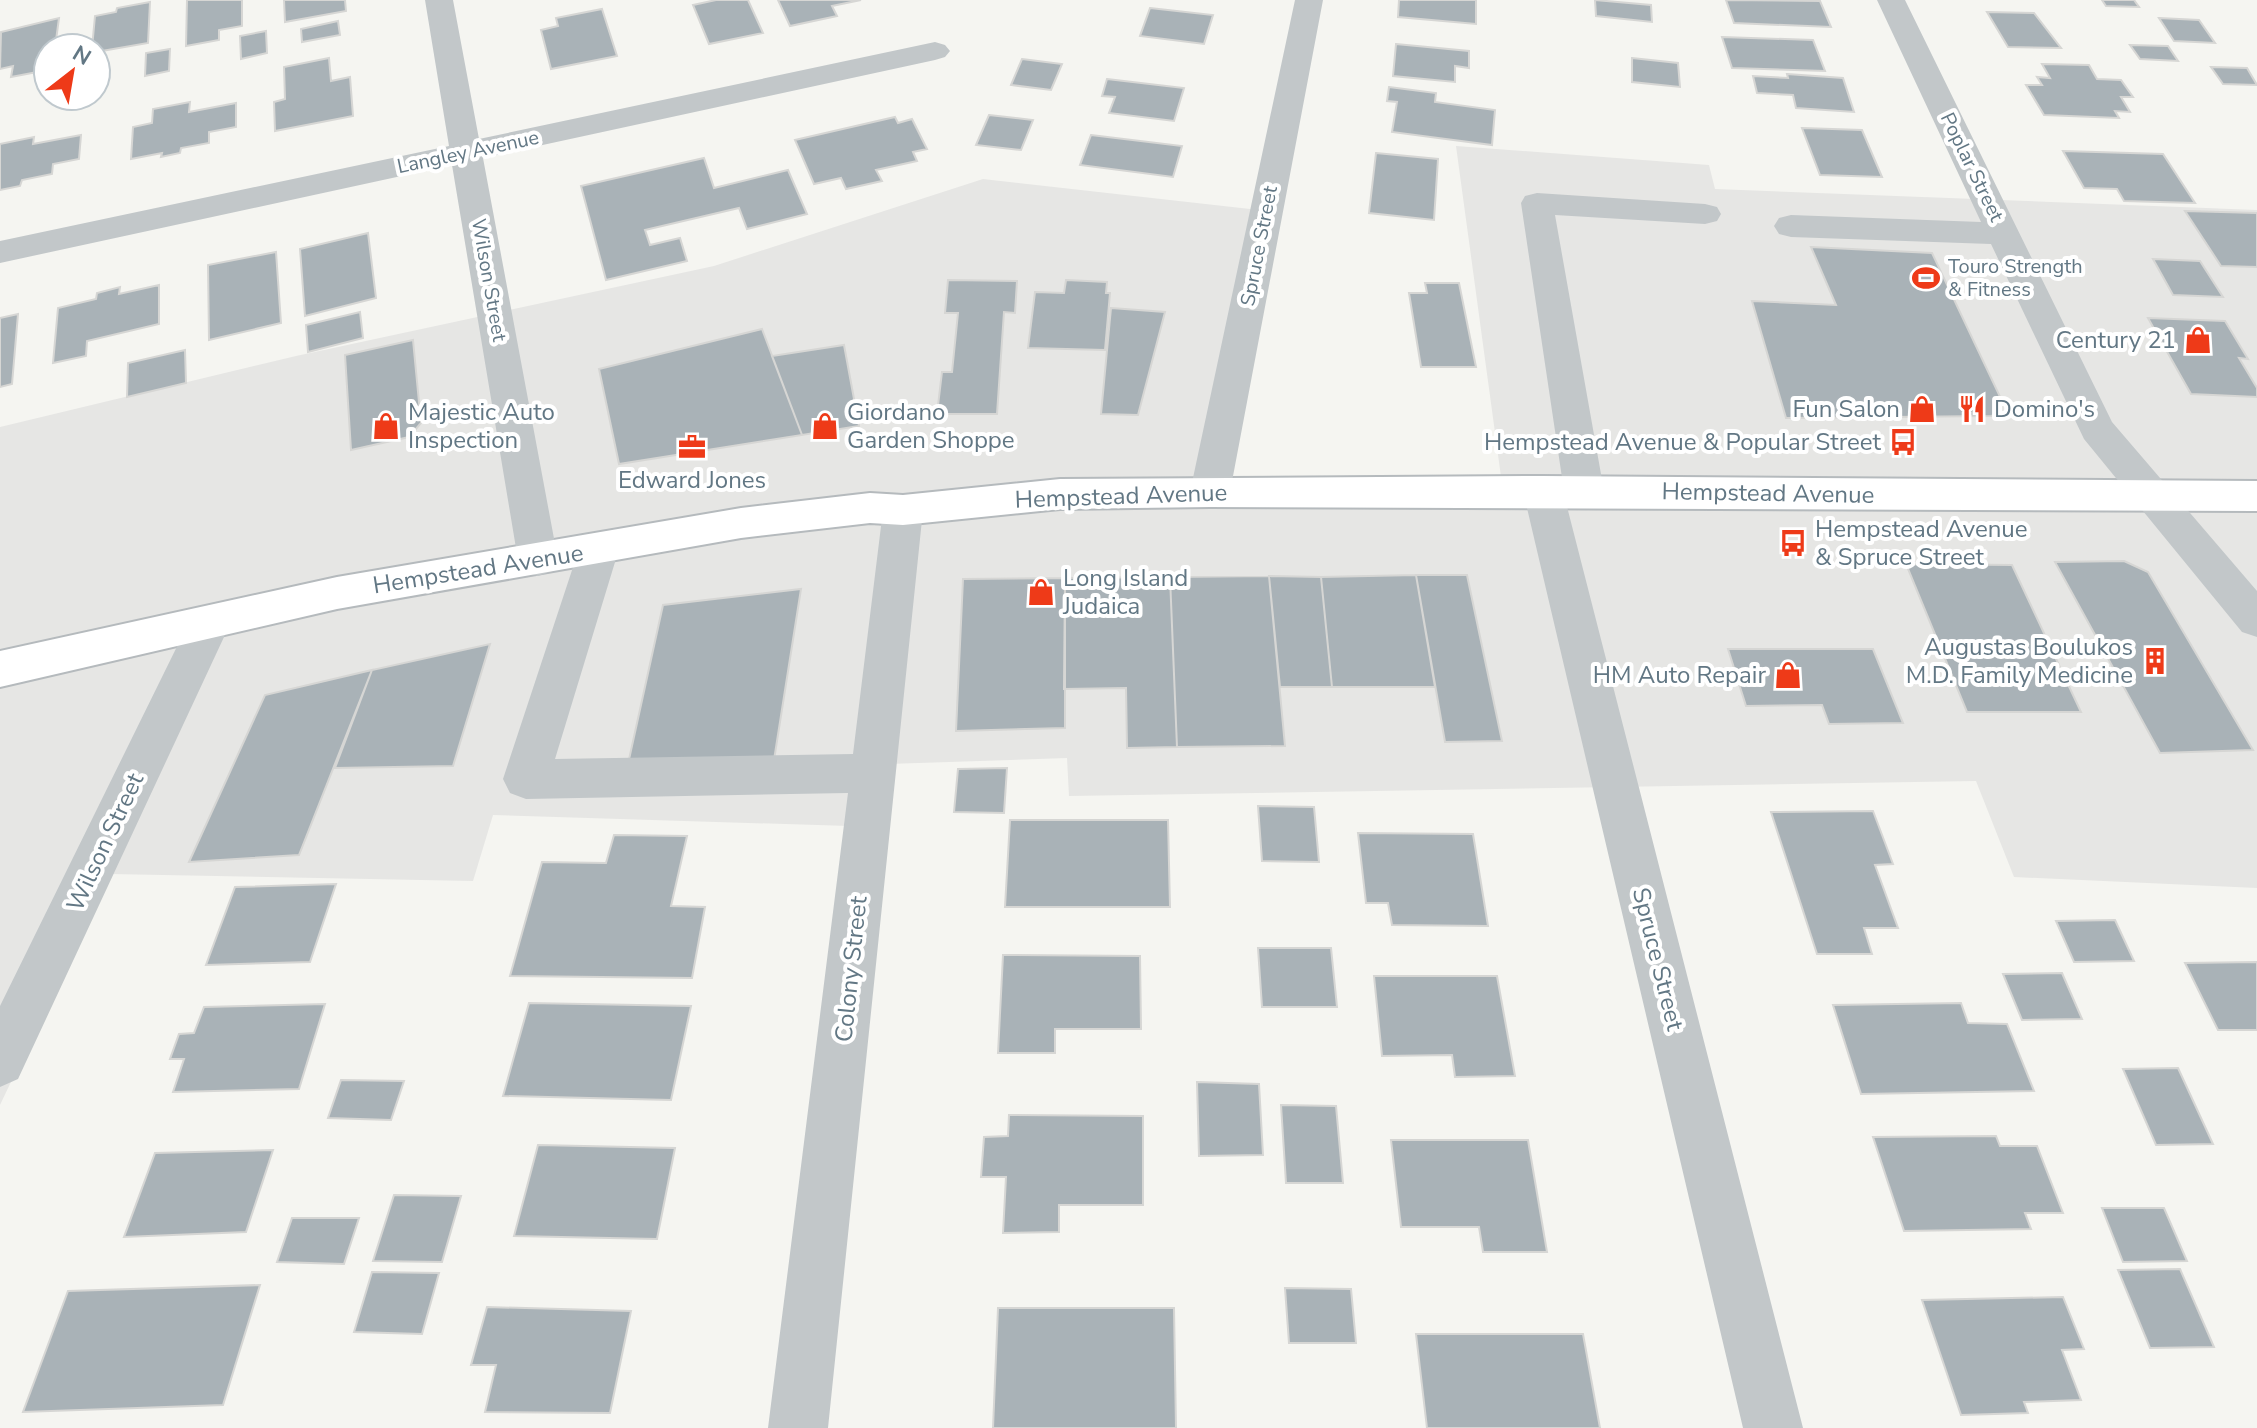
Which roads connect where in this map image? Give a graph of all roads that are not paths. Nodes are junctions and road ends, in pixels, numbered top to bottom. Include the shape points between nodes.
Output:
1 (439, 0) edge
2 (1309, 0) edge
3 (1891, 0) edge
4 (935, 51) dead end
5 (466, 153) junction
6 (1705, 214) dead end
7 (1791, 226) dead end
8 (2005, 234) junction
9 (0, 252) edge
10 (1563, 491) junction
11 (1210, 492) junction
12 (2257, 496) edge
13 (2151, 497) junction
14 (903, 510) junction
15 (599, 549) junction
16 (538, 560) junction
17 (2256, 617) edge
18 (210, 622) junction
19 (0, 669) edge
20 (873, 773) junction
21 (0, 1061) edge
22 (798, 1428) edge
23 (1773, 1428) edge

1 - 5 street, Wilson Street
2 - 11 street, Spruce Street
3 - 8 street, Poplar Street
4 - 5 street, Langley Avenue
5 - 9 street, Langley Avenue
5 - 16 street, Wilson Street
6 - 10 street, Spruce Street via 1537,203
7 - 8 street
8 - 13 street, Poplar Street via 2097,429
10 - 11 main road, Hempstead Avenue
10 - 13 main road, Hempstead Avenue
10 - 23 street, Spruce Street
11 - 14 main road, Hempstead Avenue via 1060,494
12 - 13 main road, Hempstead Avenue
13 - 17 street, Poplar Street
14 - 15 main road, Hempstead Avenue via 870,508 741,523
14 - 20 street, Colony Street
15 - 16 main road, Hempstead Avenue
15 - 20 street via 526,779
16 - 18 main road, Hempstead Avenue via 337,593
18 - 19 main road, Hempstead Avenue
18 - 21 street, Wilson Street
20 - 22 street, Colony Street

